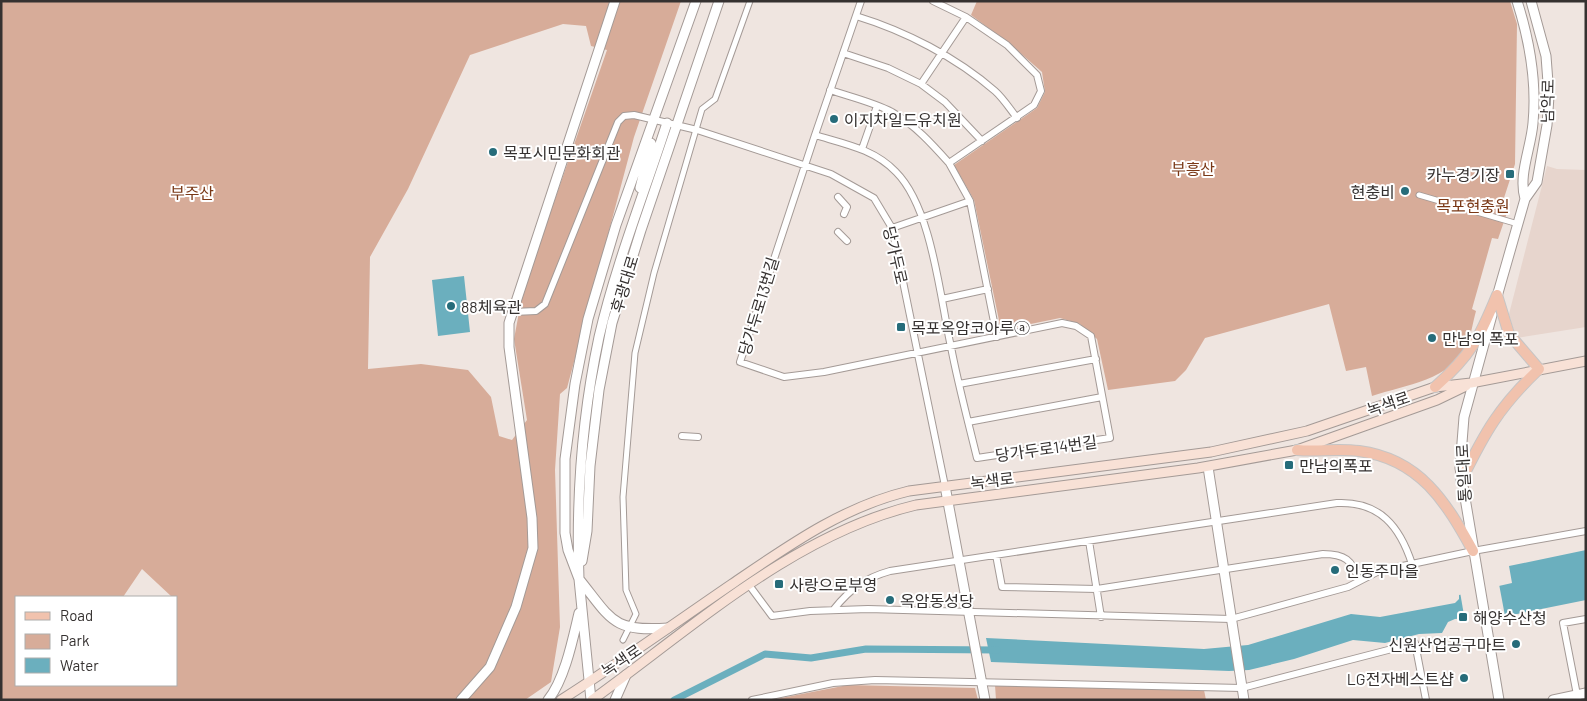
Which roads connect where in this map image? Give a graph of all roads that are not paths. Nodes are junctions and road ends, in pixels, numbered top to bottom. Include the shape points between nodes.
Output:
1 (615, 1) edge
2 (696, 1) edge
3 (719, 1) edge
4 (750, 1) edge
5 (862, 1) edge
6 (933, 1) edge
7 (1517, 1) edge
8 (1531, 1) edge
9 (856, 16) junction
10 (966, 17) junction
11 (940, 52) junction
12 (843, 53) junction
13 (921, 84) junction
14 (830, 90) junction
15 (877, 106) junction
16 (1017, 118) junction
17 (655, 120) junction
18 (666, 123) junction
19 (676, 126) junction
20 (696, 130) junction
21 (815, 135) junction
22 (982, 141) junction
23 (862, 149) junction
24 (949, 163) junction
25 (805, 164) junction
26 (1419, 195) dead end
27 (838, 197) dead end
28 (1525, 198) junction
29 (970, 200) junction
30 (844, 214) dead end
31 (923, 218) junction
32 (1518, 224) junction
33 (892, 228) junction
34 (838, 232) dead end
35 (847, 240) dead end
36 (988, 289) junction
37 (1498, 295) junction
38 (942, 299) junction
39 (513, 312) junction
40 (997, 337) junction
41 (950, 347) junction
42 (917, 354) junction
43 (1096, 359) junction
44 (1586, 361) edge
45 (1539, 369) junction
46 (1472, 383) junction
47 (960, 384) junction
48 (1436, 387) junction
49 (1102, 397) junction
50 (968, 422) junction
51 (682, 436) dead end
52 (698, 437) dead end
53 (1297, 450) junction
54 (1208, 467) junction
55 (1461, 481) junction
56 (945, 486) junction
57 (948, 501) junction
58 (1215, 522) junction
59 (1586, 531) edge
60 (1088, 541) junction
61 (1473, 551) junction
62 (996, 555) junction
63 (959, 560) junction
64 (1412, 564) junction
65 (1223, 570) junction
66 (579, 579) junction
67 (1359, 580) junction
68 (749, 585) junction
69 (1096, 590) junction
70 (581, 605) junction
71 (834, 610) junction
72 (969, 616) junction
73 (1101, 617) junction
74 (1586, 619) edge
75 (1231, 621) junction
76 (629, 628) junction
77 (668, 628) junction
78 (623, 640) dead end
79 (626, 675) junction
80 (589, 681) junction
81 (981, 681) junction
82 (1242, 686) junction
83 (1580, 696) edge
84 (461, 700) edge
85 (548, 700) edge
86 (561, 700) edge
87 (591, 700) edge
88 (615, 700) edge
89 (752, 700) edge
90 (985, 700) edge
91 (1244, 700) edge
92 (1426, 700) edge
93 (1499, 700) edge
94 (1552, 700) edge

1 - 39 street
2 - 17 street, 후광대로
3 - 19 street, 후광대로
4 - 20 street via 714,99 702,109
5 - 9 street
6 - 10 street
7 - 28 street, 남악로 via 1529,43 1534,86 1532,136 1521,185
8 - 28 street, 남악로 via 1546,56 1549,96 1537,182
9 - 11 street
9 - 12 street
10 - 11 street
10 - 16 street via 1007,45 1037,75 1041,91 1034,104
11 - 13 street
11 - 16 street via 995,91
12 - 13 street via 888,68
12 - 14 street
13 - 22 street via 945,102
14 - 15 street
14 - 21 street
15 - 23 street
15 - 24 street via 915,128
16 - 22 street
17 - 18 street, 당가두로
17 - 39 street, 당가두로 via 634,115 624,116 618,122 545,304 536,311
17 - 66 street, 후광대로 via 635,205 593,340 583,389 575,463 573,549
18 - 19 street, 당가두로
18 - 66 street, 후광대로 via 618,271 587,397 580,464
19 - 20 street, 당가두로
19 - 66 street, 후광대로 via 612,323 599,390 590,466 587,531
20 - 25 street, 당가두로
20 - 76 street via 654,273 635,353 623,497 626,590 636,614
21 - 23 street
21 - 25 street
22 - 24 street
23 - 31 street via 884,161 897,173 915,197
24 - 29 street
25 - 33 street, 당가두로 via 832,174 874,198
25 - 42 street, 당가두로13번길 via 740,362 784,377
26 - 32 street
27 - 30 street via 847,207
28 - 32 street, 남악로
29 - 31 street
29 - 36 street
31 - 33 street
31 - 38 street
32 - 37 street, 남악로
33 - 42 street, 당가두로
34 - 35 street
36 - 38 street
36 - 40 street
37 - 45 main road via 1510,334
37 - 46 street, 남악로
37 - 48 main road via 1469,353
38 - 41 street
39 - 84 street via 508,347 532,518 533,548 516,607 490,666
40 - 41 street, 당가두로14번길
40 - 43 street, 당가두로14번길 via 1062,323 1076,326 1091,336
41 - 42 street
41 - 47 street, 당가두로14번길
42 - 56 street, 당가두로
43 - 47 street
43 - 49 street, 당가두로14번길
44 - 45 main road, 녹색로
45 - 46 main road, 녹색로
45 - 55 main road via 1491,422
46 - 48 main road, 녹색로
46 - 53 main road, 녹색로 via 1437,400
46 - 55 street, 통일대로 via 1462,426
47 - 50 street, 당가두로14번길
48 - 56 main road, 녹색로 via 1307,431 1211,452
49 - 50 street
49 - 50 street, 당가두로14번길 via 1110,438 977,458
51 - 52 street
53 - 54 main road, 녹색로
53 - 61 main road via 1359,451 1389,458 1405,467 1439,496
54 - 57 main road, 녹색로
54 - 58 street
55 - 61 street, 통일대로
56 - 57 street
56 - 77 main road, 녹색로 via 877,498 832,519
57 - 63 street
57 - 68 main road, 녹색로 via 883,513 837,532
58 - 60 street
58 - 64 street via 1334,503 1353,503 1373,510 1392,524 1405,544
58 - 65 street
59 - 61 street
60 - 62 street
60 - 69 street
61 - 64 street
61 - 93 street, 통일대로
62 - 63 street
62 - 69 street via 1002,588
63 - 71 street via 870,577 852,589
63 - 72 street
64 - 67 street via 1379,571
65 - 67 street via 1332,554 1354,565
65 - 69 street
65 - 75 street
66 - 70 street, 후광대로
66 - 76 street via 609,617
67 - 75 street via 1348,587
68 - 71 street via 772,616
68 - 79 main road, 녹색로
69 - 73 street
70 - 80 street, 후광대로
70 - 85 street via 564,666
71 - 72 street
72 - 73 street
72 - 81 street
73 - 75 street
74 - 83 street via 1563,623
75 - 82 street
76 - 77 street
76 - 78 street
77 - 80 main road, 녹색로
79 - 87 main road, 녹색로
79 - 88 street
80 - 86 main road, 녹색로
80 - 87 street, 후광대로
81 - 82 street
81 - 89 street via 855,680
81 - 90 street
82 - 91 street
82 - 92 street via 1415,644
83 - 94 street

